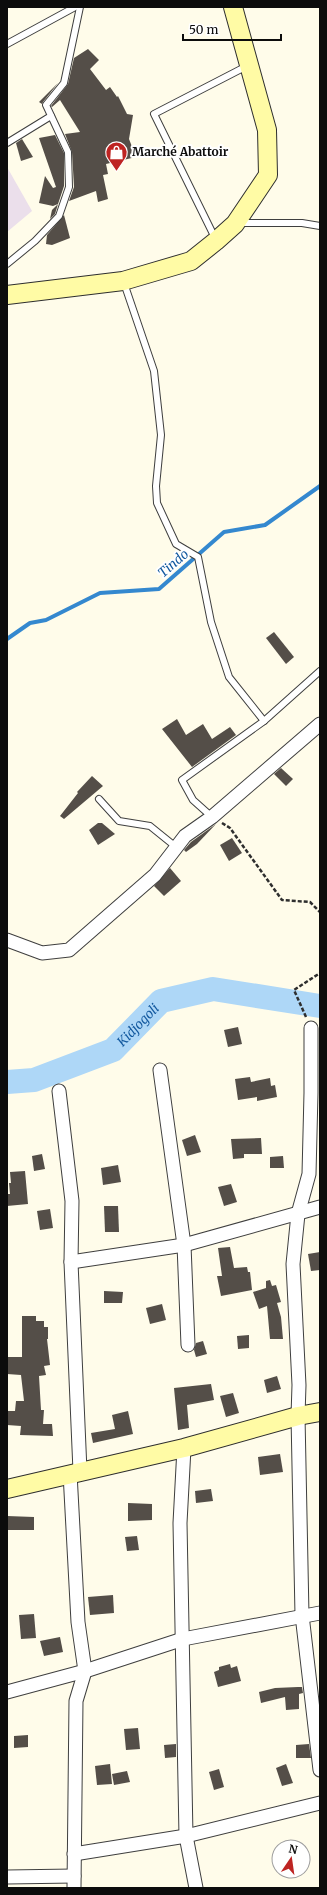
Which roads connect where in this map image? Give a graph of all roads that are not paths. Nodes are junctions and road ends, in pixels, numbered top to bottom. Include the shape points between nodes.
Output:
1 (75, 7) edge
2 (80, 7) edge
3 (233, 7) edge
4 (7, 44) edge
5 (250, 64) junction
6 (51, 116) junction
7 (7, 143) edge
8 (235, 224) junction
9 (320, 226) edge
10 (216, 241) junction
11 (7, 264) edge
12 (123, 281) junction
13 (7, 294) edge
14 (320, 671) edge
15 (264, 721) junction
16 (320, 724) edge
17 (99, 799) dead end
18 (212, 817) junction
19 (176, 847) junction
20 (7, 940) edge
21 (311, 1028) road end
22 (160, 1070) dead end
23 (59, 1091) dead end
24 (320, 1207) edge
25 (298, 1214) junction
26 (184, 1245) junction
27 (71, 1262) junction
28 (188, 1345) dead end
29 (320, 1412) edge
30 (298, 1416) junction
31 (184, 1448) junction
32 (75, 1472) junction
33 (7, 1489) edge
34 (320, 1613) edge
35 (302, 1615) junction
36 (183, 1639) junction
37 (85, 1671) junction
38 (7, 1692) edge
39 (320, 1770) edge
40 (320, 1803) edge
41 (186, 1836) junction
42 (74, 1854) junction
43 (7, 1877) edge
44 (74, 1882) edge
45 (196, 1888) edge

1 - 4 lane
2 - 6 lane via 64,83 46,105
3 - 5 street
5 - 8 street via 267,130 268,175
5 - 10 lane via 154,114
6 - 7 lane
6 - 11 lane via 68,152 69,187 59,216 36,241
8 - 9 lane via 302,223
8 - 10 street
10 - 12 street via 192,261
12 - 13 street
12 - 15 lane via 154,371 161,435 157,503 176,544 198,556 211,622 229,676
14 - 15 lane
15 - 18 lane via 182,780 193,800
16 - 18 street
17 - 19 lane via 118,821 150,826
18 - 19 street via 185,836
19 - 20 street via 155,875 69,950 42,952
21 - 25 street via 309,1174
22 - 26 street
23 - 27 street via 72,1201
24 - 25 street
25 - 26 street
25 - 30 street via 294,1264
26 - 27 street
26 - 28 street
27 - 32 street
29 - 30 street
30 - 31 street
30 - 35 street
31 - 32 street
31 - 36 street via 180,1523
32 - 33 street
32 - 37 street via 78,1622
34 - 35 street
35 - 36 street
35 - 39 street
36 - 37 street
36 - 41 street
37 - 38 street
37 - 42 street via 76,1700
40 - 41 street
41 - 42 street
41 - 45 street
42 - 44 street
43 - 44 street

